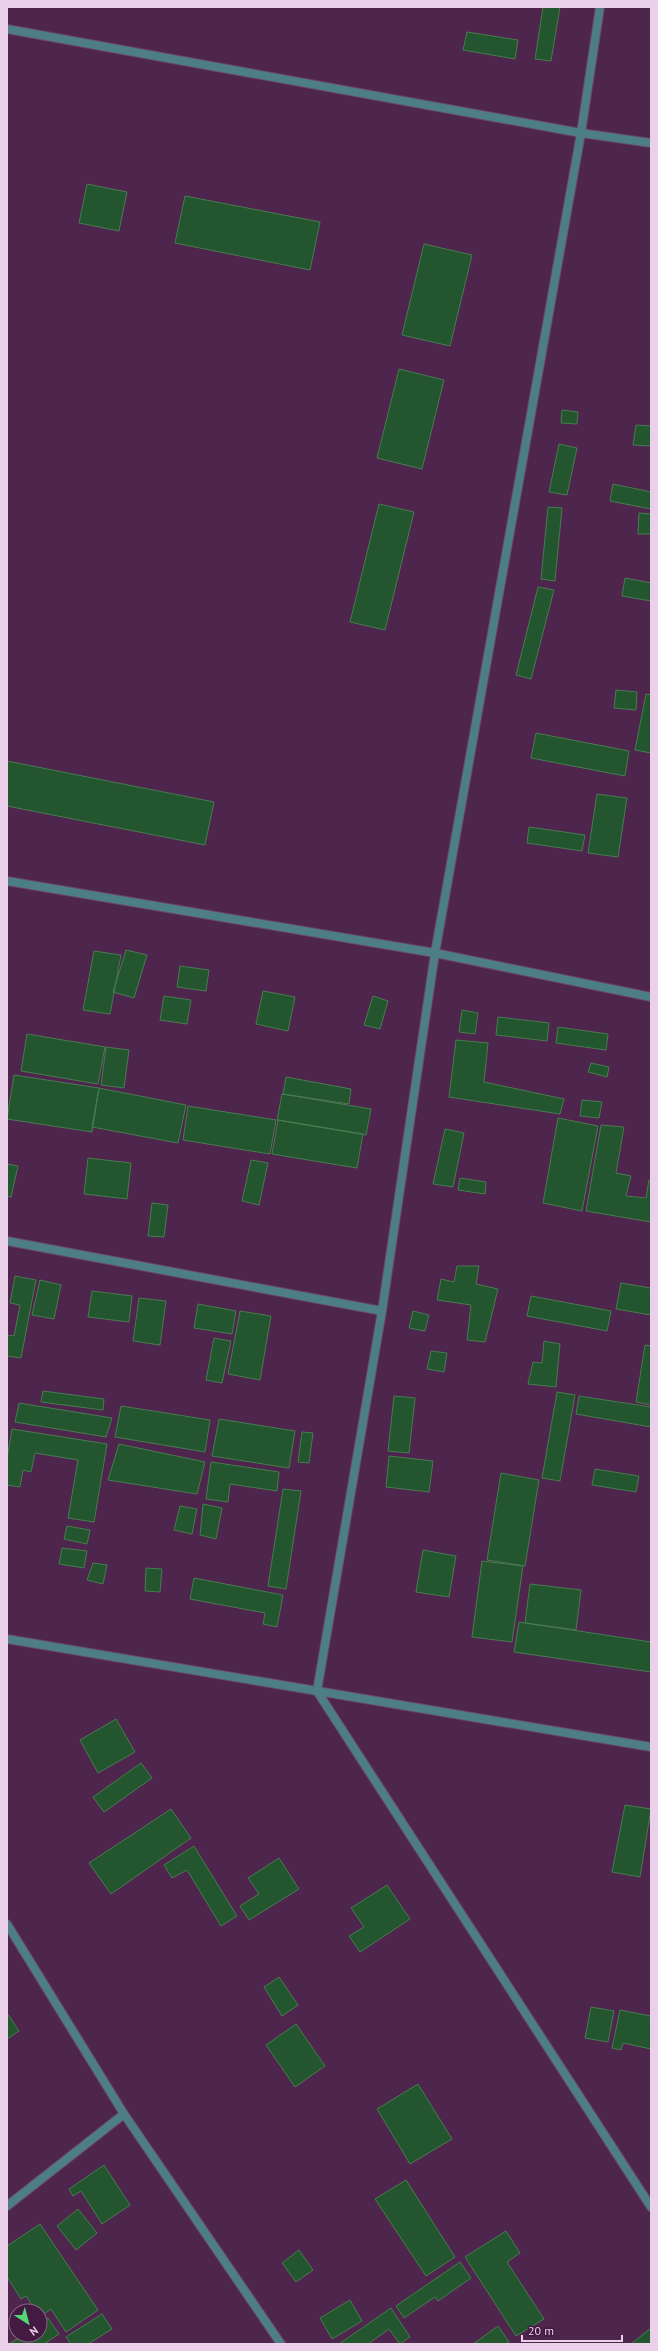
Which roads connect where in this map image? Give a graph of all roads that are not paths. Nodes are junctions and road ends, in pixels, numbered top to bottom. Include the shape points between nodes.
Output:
1 (600, 7) edge
2 (7, 28) edge
3 (581, 133) junction
4 (651, 144) edge
5 (7, 881) edge
6 (435, 953) junction
7 (651, 997) edge
8 (7, 1241) edge
9 (382, 1311) junction
10 (7, 1639) edge
11 (316, 1691) junction
12 (651, 1747) edge
13 (7, 1924) edge
14 (124, 2114) junction
15 (7, 2206) edge
16 (651, 2207) edge
17 (281, 2344) edge

1 - 3 street
2 - 3 street
3 - 4 street
3 - 6 street
5 - 6 street
6 - 7 street
6 - 9 street
8 - 9 street
9 - 11 street
10 - 11 street
11 - 12 street
11 - 16 street
13 - 14 street
14 - 15 street
14 - 17 street

